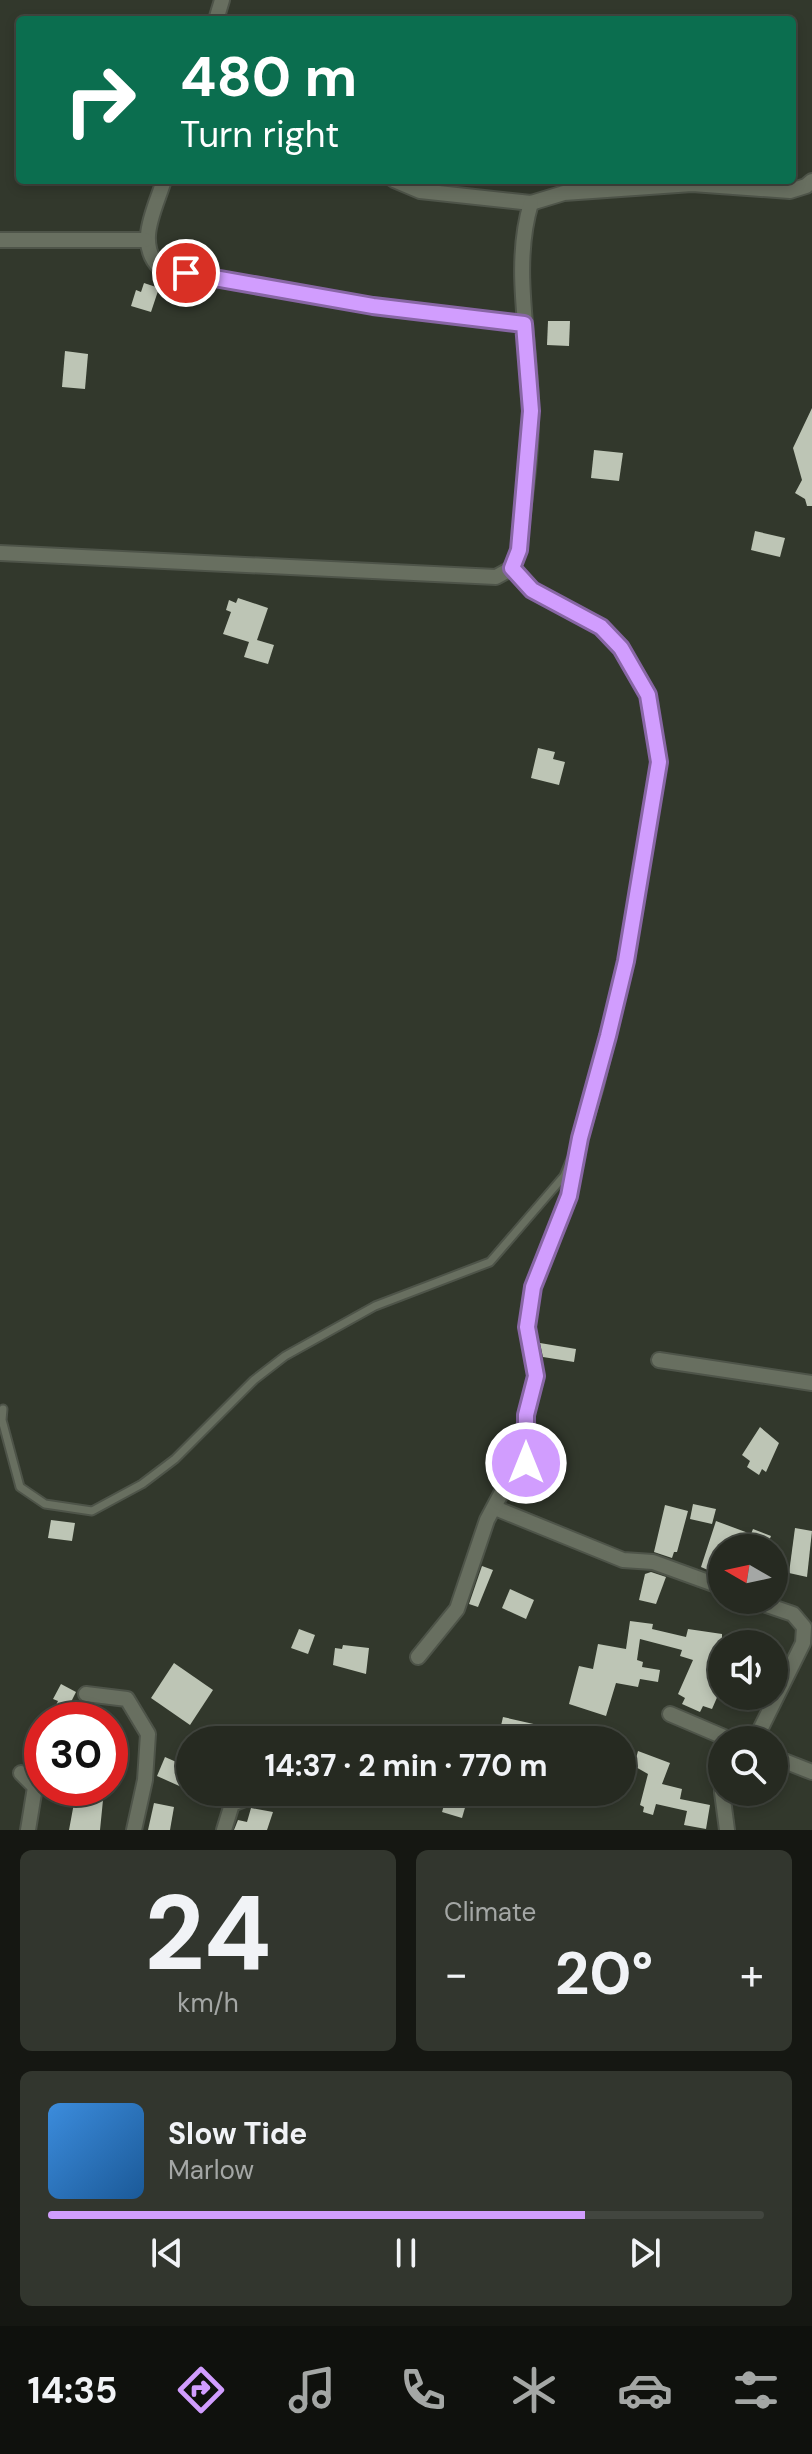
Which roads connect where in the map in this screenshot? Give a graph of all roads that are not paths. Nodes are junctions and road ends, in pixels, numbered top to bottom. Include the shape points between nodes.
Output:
1 (812, 181) edge
2 (163, 184) edge
3 (403, 184) edge
4 (531, 203) junction
5 (0, 240) edge
6 (145, 240) junction
7 (524, 324) junction
8 (0, 553) edge
9 (512, 568) junction
10 (580, 1138) junction
11 (659, 1360) dead end
12 (812, 1383) edge
13 (3, 1409) dead end
14 (495, 1508) junction
15 (708, 1582) edge
16 (788, 1612) edge
17 (418, 1657) dead end
18 (86, 1694) dead end
19 (670, 1714) dead end
20 (762, 1726) edge
21 (708, 1730) edge
22 (788, 1763) edge
23 (812, 1772) edge
24 (21, 1773) dead end
25 (231, 1806) edge
26 (724, 1806) edge
27 (28, 1830) edge
28 (134, 1830) edge
29 (224, 1830) edge
30 (727, 1830) edge

1 - 4 street via 790,191 692,184 564,193
2 - 6 street
3 - 4 street via 420,191
4 - 7 street via 524,226
5 - 6 street
6 - 7 street via 149,257 160,268 373,306
7 - 9 street via 531,411 519,550
8 - 9 street via 496,577
9 - 10 street via 532,590 601,627 621,648 648,695 659,762 626,961
10 - 13 lane via 564,1176 490,1262 375,1306 285,1356 175,1459 92,1511 45,1504 20,1487
10 - 14 street via 569,1196 533,1287 527,1327 536,1376 526,1415 526,1463
11 - 12 street
14 - 15 street via 623,1560 653,1562
14 - 17 street via 457,1609
16 - 20 street via 804,1627 803,1643
18 - 28 street via 127,1699 148,1734
19 - 21 street
22 - 23 street
24 - 27 street via 35,1787
25 - 29 street
26 - 30 street

